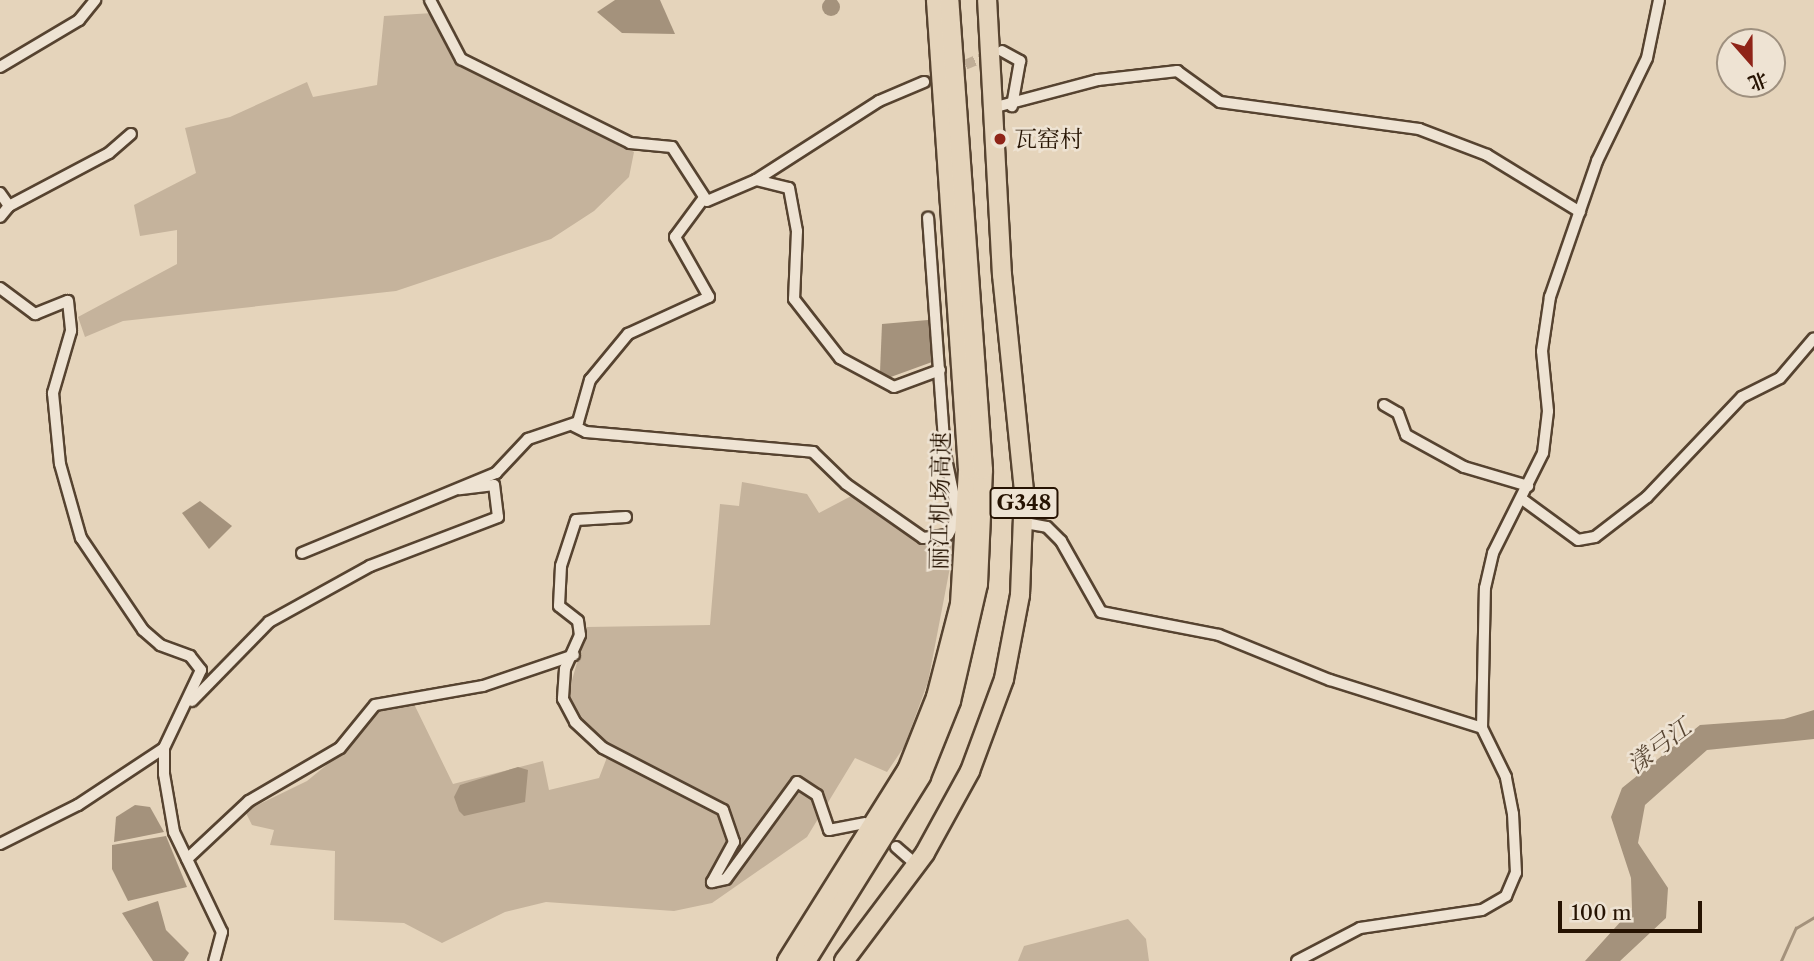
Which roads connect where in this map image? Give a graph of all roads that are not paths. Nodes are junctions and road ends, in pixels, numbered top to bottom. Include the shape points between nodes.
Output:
1 (95, 0) edge
2 (430, 0) edge
3 (936, 0) edge
4 (949, 0) edge
5 (987, 0) edge
6 (1659, 0) edge
7 (1002, 51) dead end
8 (0, 67) edge
9 (924, 82) tunnel mouth
10 (1012, 106) junction
11 (992, 108) junction
12 (131, 134) dead end
13 (756, 180) junction
14 (0, 193) edge
15 (703, 199) junction
16 (9, 206) junction
17 (1580, 212) junction
18 (0, 217) edge
19 (928, 218) dead end
20 (0, 288) edge
21 (1814, 338) edge
22 (940, 370) junction
23 (1384, 405) dead end
24 (574, 426) junction
25 (1528, 486) junction
26 (456, 487) junction
27 (1522, 499) junction
28 (625, 517) dead end
29 (1025, 523) junction
30 (302, 553) dead end
31 (575, 655) junction
32 (187, 704) junction
33 (1482, 728) junction
34 (164, 748) junction
35 (864, 823) dead end
36 (0, 844) edge
37 (896, 847) dead end
38 (187, 859) junction
39 (917, 865) junction
40 (214, 961) edge
41 (787, 961) edge
42 (806, 961) edge
43 (844, 961) edge
44 (1297, 961) edge

1 - 8 street via 79,20
2 - 15 street via 461,59 630,143 672,147 692,169
3 - 41 highway, 丽江机场高速 via 966,420 964,582 936,697 908,770
4 - 42 highway, 丽江机场高速 via 984,470 977,596 951,701 921,776
5 - 11 highway, G348
6 - 17 street via 1647,58
7 - 10 street via 1016,55 1020,65
9 - 13 street via 863,110
10 - 11 street
10 - 17 street via 1098,80 1177,71 1220,102 1419,129 1487,155
11 - 29 highway, G348
12 - 16 street via 109,153
13 - 15 street via 713,201
13 - 22 street via 789,188 797,231 794,299 835,352 894,387
14 - 16 street
15 - 24 street via 675,237 709,298 628,334 590,380 583,416
16 - 18 street
17 - 25 street via 1546,318 1547,431
19 - 22 street
20 - 32 street via 35,314 68,302 71,331 53,393 60,464 81,538 143,630 196,661 201,676
21 - 27 street via 1780,378 1742,397 1647,497 1595,537 1577,540
22 - 24 street via 944,454 958,516 951,534 937,538 923,538 846,484 813,452 586,432
23 - 25 street via 1398,413 1406,435 1464,467
24 - 26 street via 528,439 505,468
25 - 27 street
26 - 30 street
26 - 32 street via 494,485 498,517 370,566 269,622
27 - 33 street via 1493,553 1485,588
28 - 31 street via 576,520 561,566 559,606 578,621
29 - 33 street via 1047,527 1061,541 1101,612 1219,635 1331,680
29 - 39 highway, G348 via 1020,595 996,703 961,791
31 - 35 street via 565,669 563,699 575,722 603,748 715,803 728,816 734,845 712,882 726,879 797,782 813,789 829,830
31 - 38 street via 483,686 375,705 340,748 249,802
32 - 34 street
33 - 44 street via 1506,777 1513,814 1516,873 1506,897 1482,910 1360,928
34 - 36 street via 78,806
34 - 38 street via 169,811
37 - 39 street
38 - 40 street via 222,932
39 - 43 highway, G348

